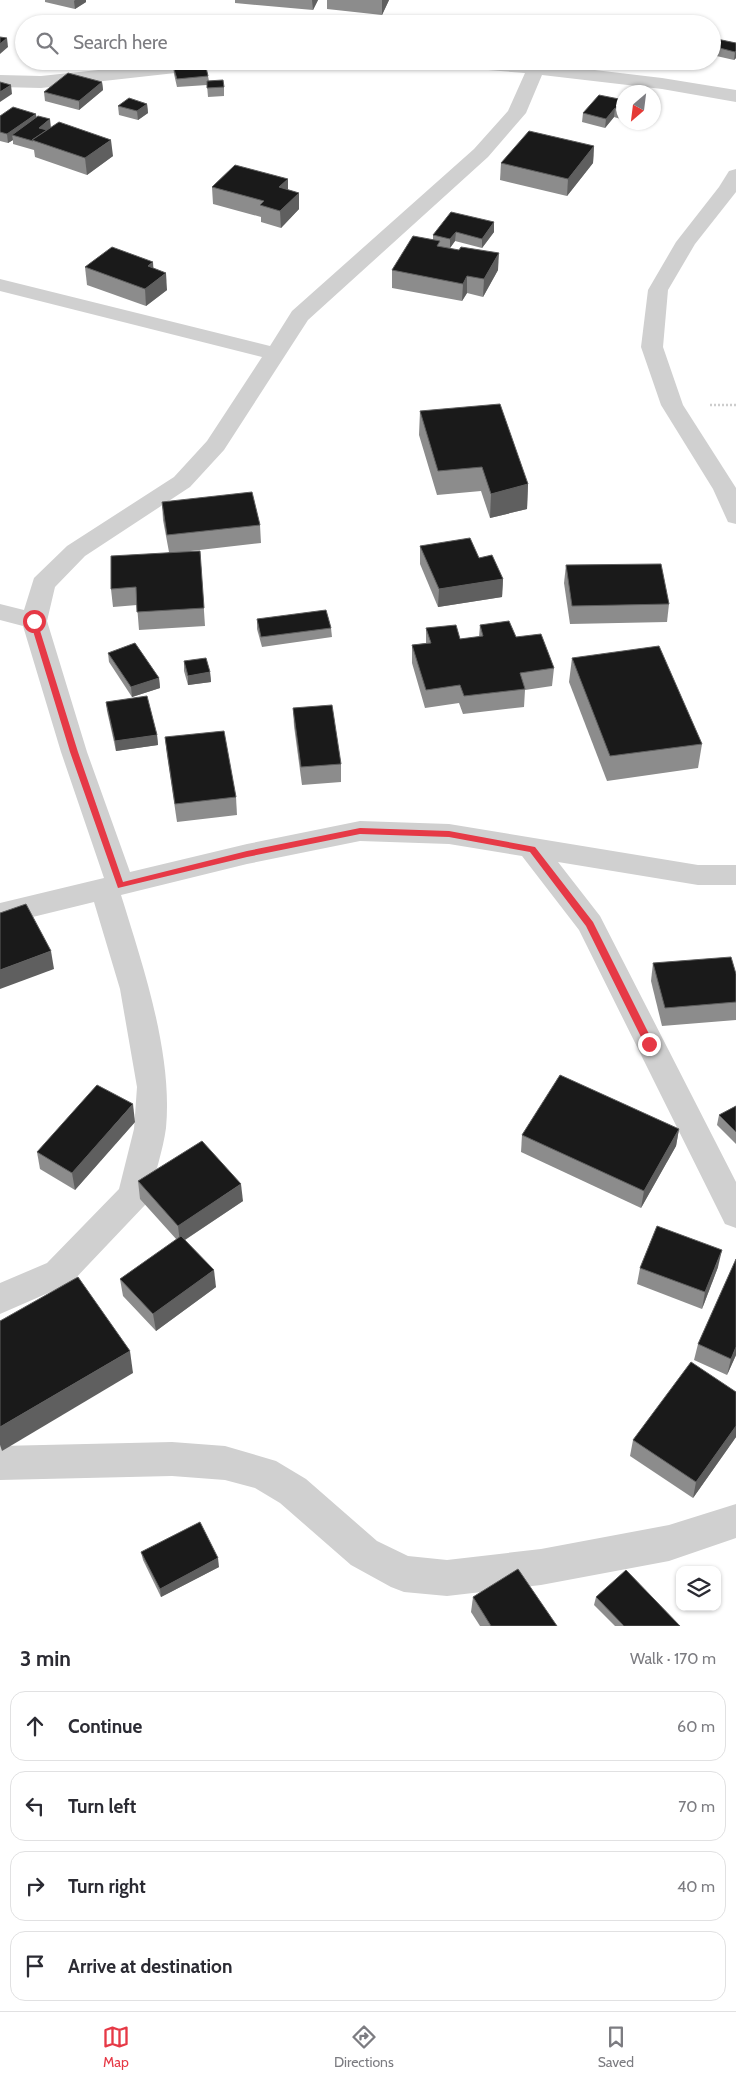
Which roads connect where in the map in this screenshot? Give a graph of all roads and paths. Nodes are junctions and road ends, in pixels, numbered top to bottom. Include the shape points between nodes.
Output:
1 (154, 70) edge
2 (535, 70) edge
3 (553, 70) edge
4 (0, 81) edge
5 (736, 96) edge
6 (736, 175) edge
7 (0, 285) edge
8 (276, 354) junction
9 (736, 517) edge
10 (0, 612) edge
11 (34, 621) junction
12 (532, 849) junction
13 (736, 875) edge
14 (113, 887) junction
15 (0, 914) edge
16 (736, 1214) edge
17 (0, 1299) edge
18 (0, 1463) edge
19 (736, 1521) edge

1 - 4 street via 41,82
2 - 8 street via 517,113 481,153 300,316
3 - 5 street via 680,85
6 - 9 street via 686,242 658,290 652,347 672,405 725,489
7 - 8 street
8 - 11 street via 216,445 182,482 76,551 43,584
10 - 11 street
11 - 14 street
12 - 13 street via 698,875
12 - 14 street via 449,834 360,831 247,854
12 - 16 street via 590,924
14 - 15 street
14 - 17 street via 152,1087 150,1129 134,1195 59,1273
18 - 19 street via 172,1459 225,1463 263,1473 293,1491 364,1553 404,1574 447,1578 541,1567 669,1543

